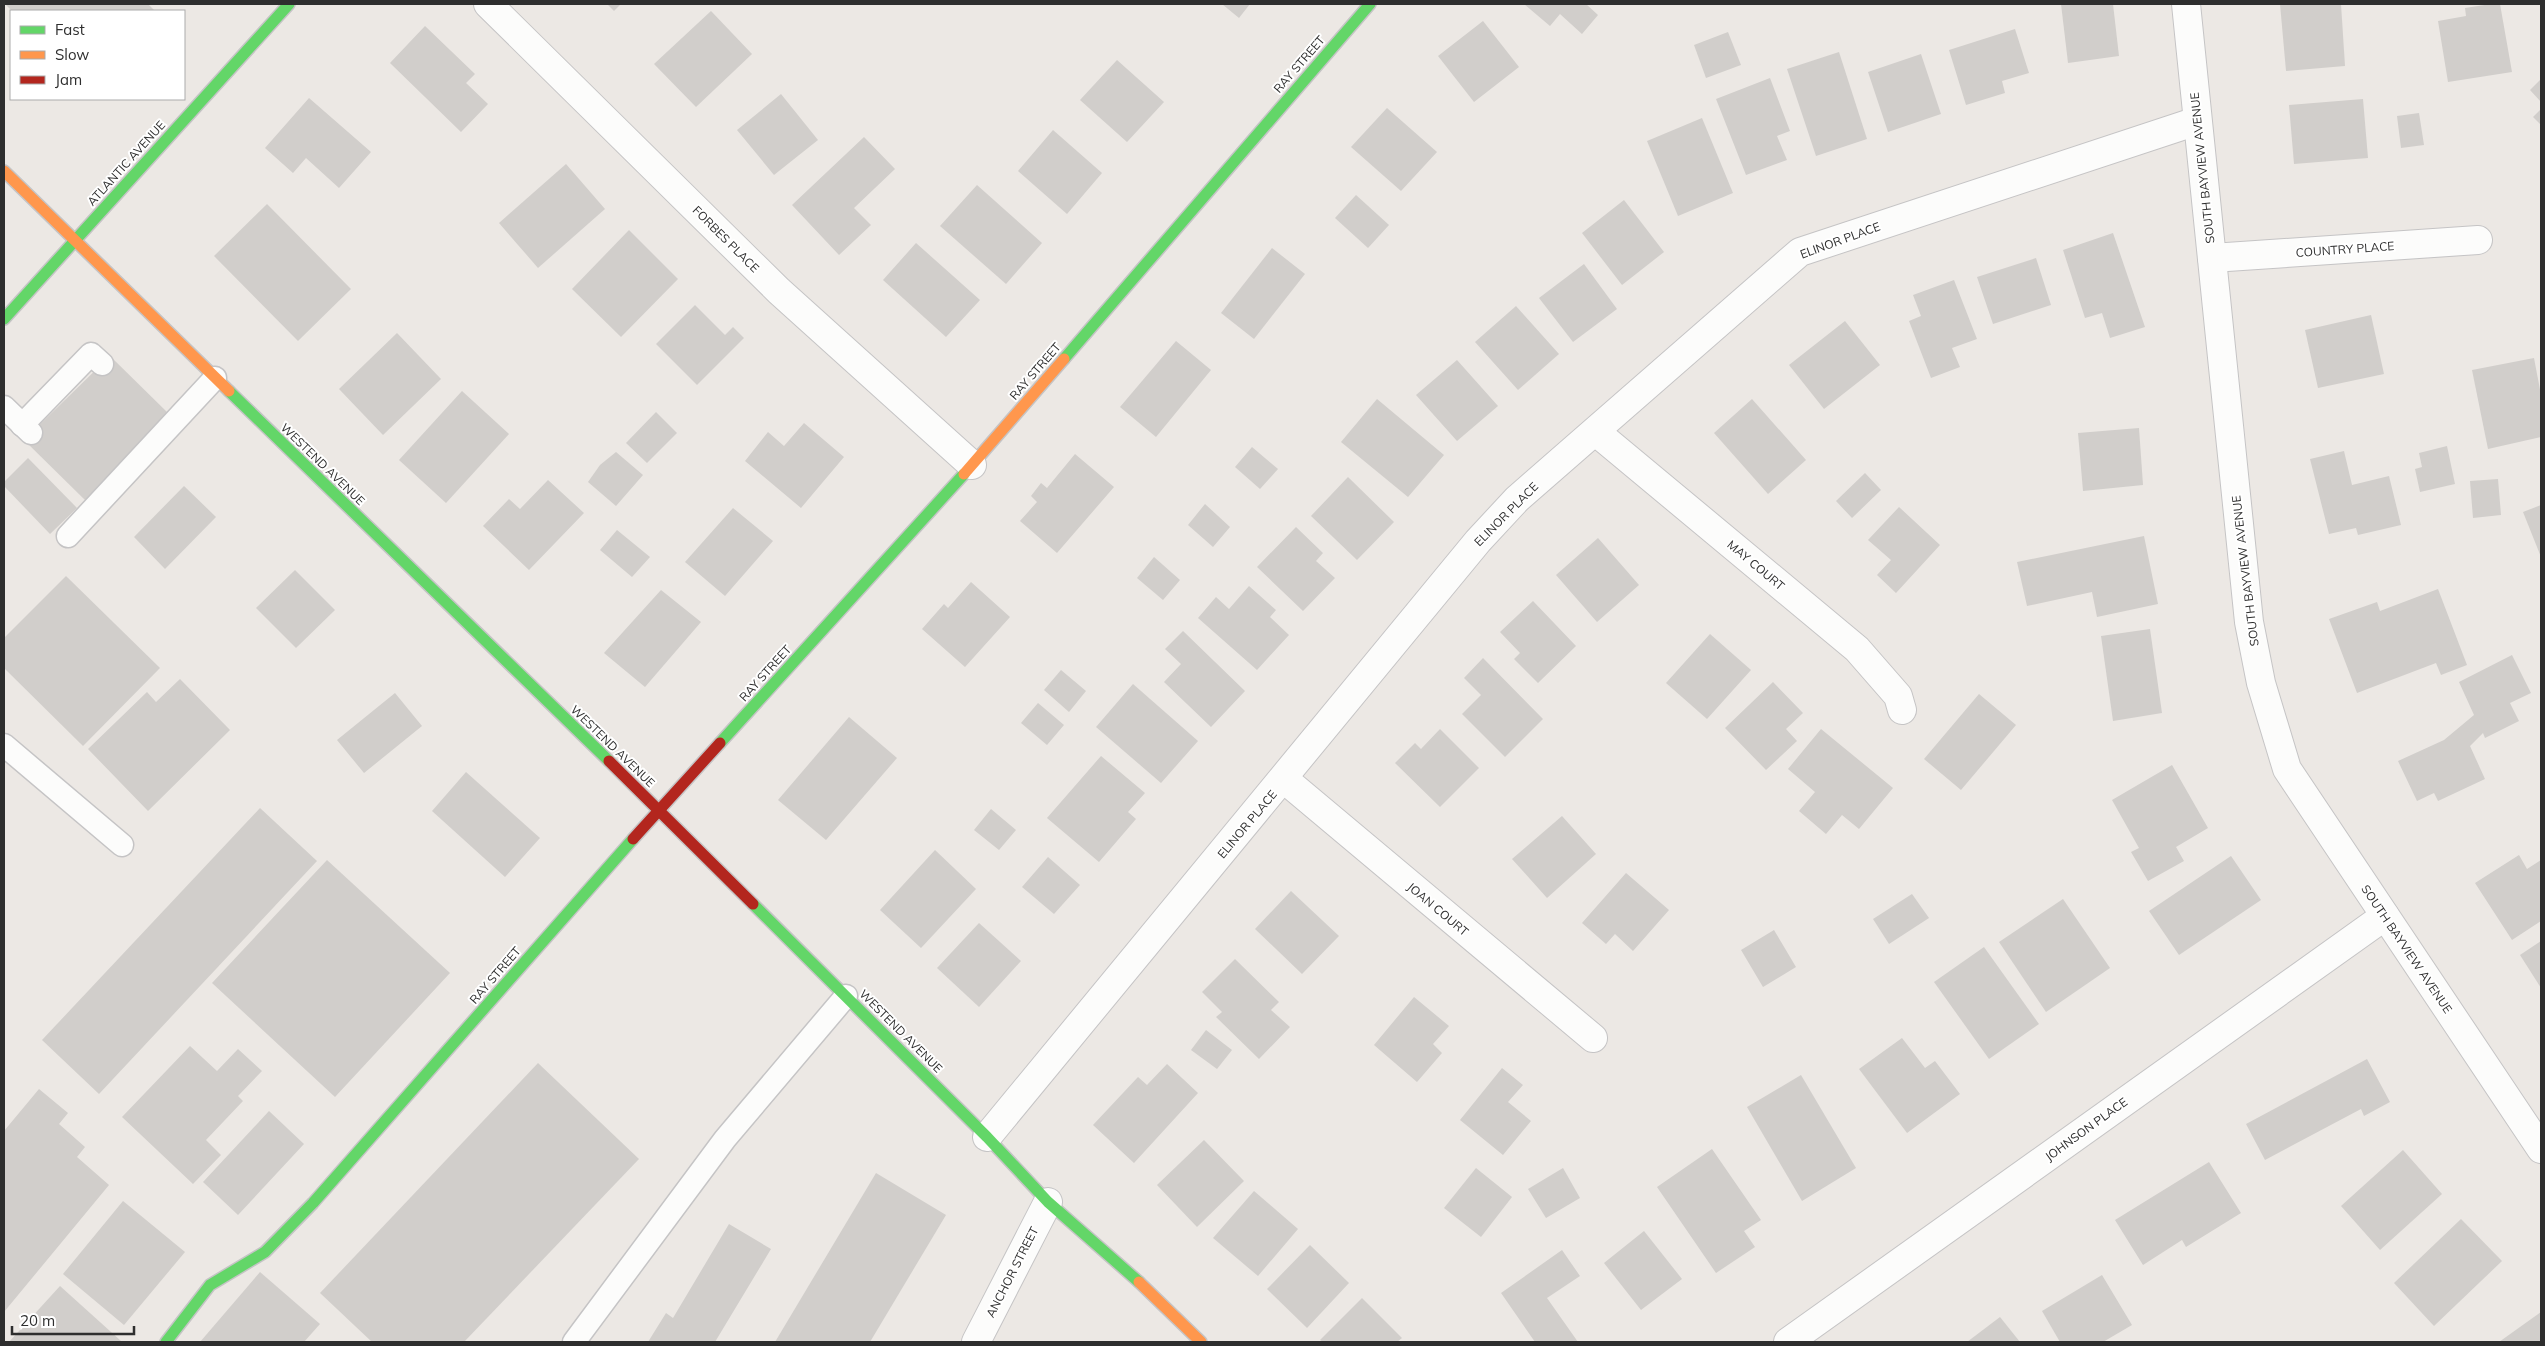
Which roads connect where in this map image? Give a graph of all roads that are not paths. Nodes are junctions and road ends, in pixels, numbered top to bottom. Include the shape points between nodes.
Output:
1 (289, 4) edge
2 (488, 4) edge
3 (1370, 4) edge
4 (2186, 4) edge
5 (2197, 121) junction
6 (4, 171) edge
7 (2478, 240) dead end
8 (74, 241) junction
9 (2212, 258) junction
10 (4, 319) edge
11 (102, 364) dead end
12 (215, 378) junction
13 (4, 407) edge
14 (1596, 432) junction
15 (972, 464) junction
16 (68, 536) dead end
17 (1902, 710) dead end
18 (4, 745) edge
19 (1284, 779) junction
20 (659, 810) junction
21 (122, 845) dead end
22 (2385, 916) junction
23 (846, 996) junction
24 (1593, 1038) dead end
25 (987, 1137) junction
26 (2541, 1149) edge
27 (1048, 1202) junction
28 (166, 1342) edge
29 (574, 1342) edge
30 (976, 1342) edge
31 (1201, 1342) edge
32 (1788, 1342) edge

1 - 8 street, ATLANTIC AVENUE
2 - 15 street, FORBES PLACE via 779,291
3 - 15 street, RAY STREET
4 - 5 street, SOUTH BAYVIEW AVENUE
5 - 9 street, SOUTH BAYVIEW AVENUE
5 - 14 street, ELINOR PLACE via 1800,252
6 - 8 street, WESTEND AVENUE
7 - 9 street, COUNTRY PLACE
8 - 10 street, ATLANTIC AVENUE
8 - 12 street, WESTEND AVENUE
9 - 22 street, SOUTH BAYVIEW AVENUE via 2248,622 2260,683 2287,769
11 - 13 lane via 91,354 62,394 27,429
12 - 16 lane via 96,497
12 - 20 street, WESTEND AVENUE
14 - 17 street, MAY COURT via 1857,649 1898,696
14 - 19 street, ELINOR PLACE via 1517,500 1478,541
15 - 20 street, RAY STREET
18 - 21 lane
19 - 24 street, JOAN COURT
19 - 25 street, ELINOR PLACE
20 - 23 street, WESTEND AVENUE
20 - 28 street, RAY STREET via 313,1203 265,1252 210,1285
22 - 26 street, SOUTH BAYVIEW AVENUE
22 - 32 street, JOHNSON PLACE
23 - 25 street, WESTEND AVENUE
23 - 29 lane via 726,1139
25 - 27 street, WESTEND AVENUE
27 - 30 street, ANCHOR STREET
27 - 31 street, WESTEND AVENUE via 1152,1293

